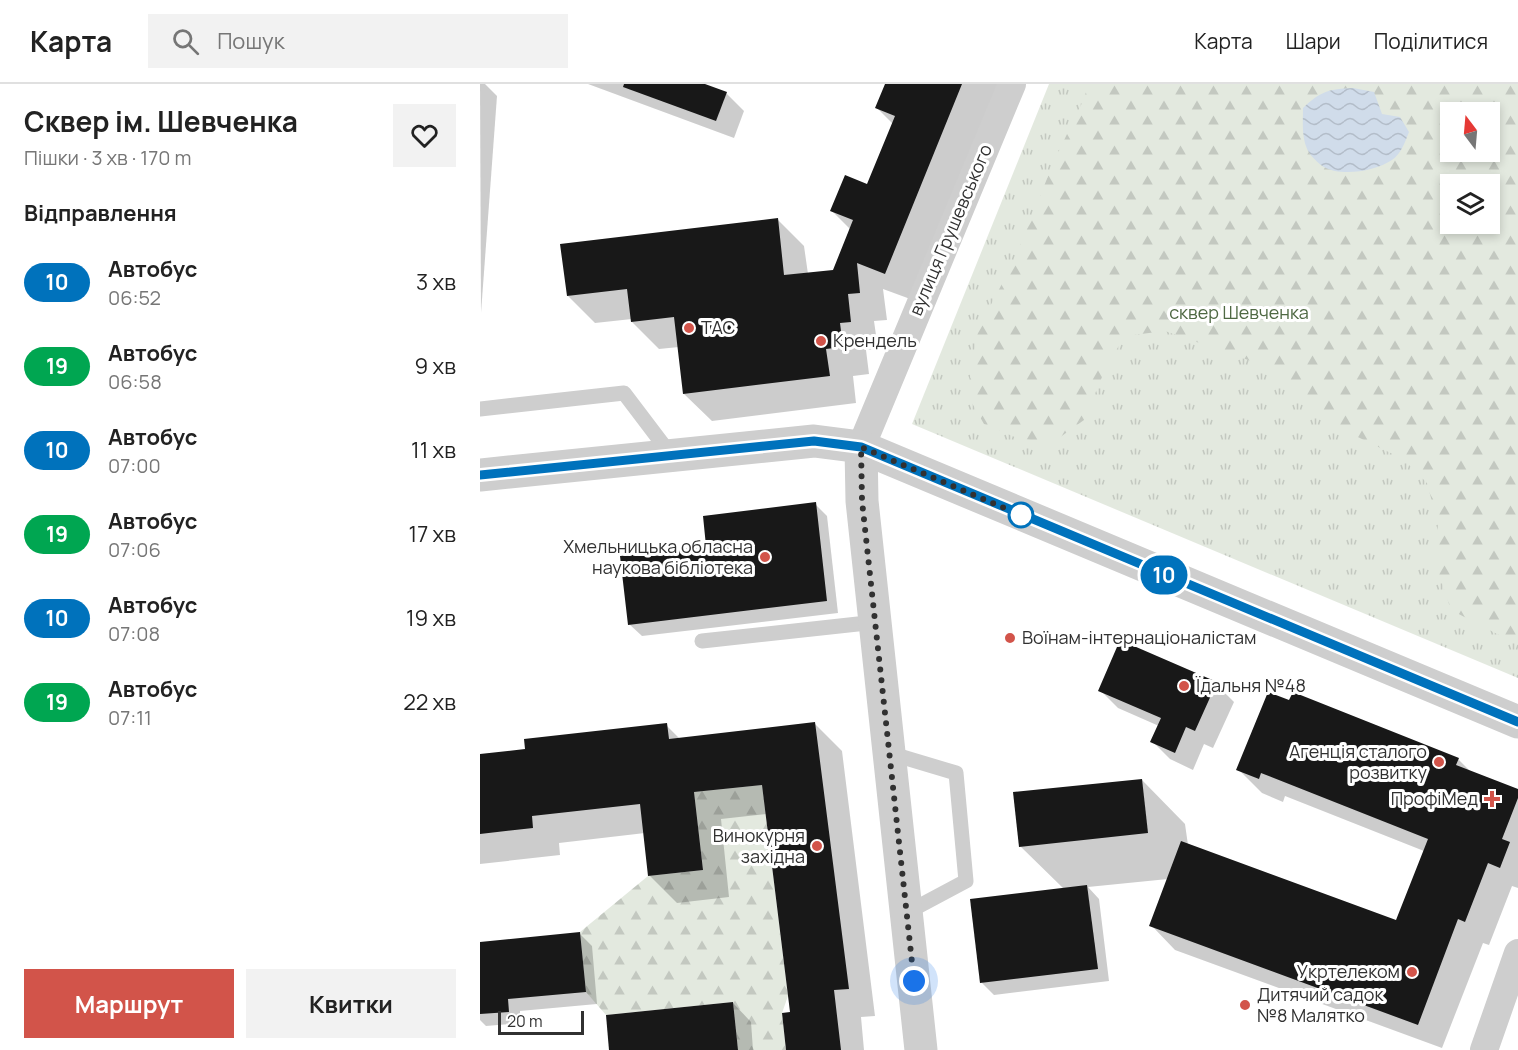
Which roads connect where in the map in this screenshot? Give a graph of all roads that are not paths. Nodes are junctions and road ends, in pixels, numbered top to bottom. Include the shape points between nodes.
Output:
1 (1012, 84) edge
2 (480, 409) edge
3 (861, 447) junction
4 (671, 455) junction
5 (480, 476) edge
6 (876, 622) junction
7 (702, 641) dead end
8 (1518, 722) edge
9 (890, 753) junction
10 (906, 913) junction
11 (1518, 953) edge
12 (921, 1050) edge
13 (1484, 1050) edge

1 - 3 street, вулиця Грушевського
2 - 4 lane via 624,393
3 - 4 street via 814,441
3 - 6 street, вулиця Грушевського via 862,501
3 - 8 street
4 - 5 street
6 - 7 lane
6 - 9 street, вулиця Грушевського
9 - 10 street, вулиця Грушевського
9 - 10 lane via 957,773 966,881
10 - 12 street, вулиця Грушевського
11 - 13 street

